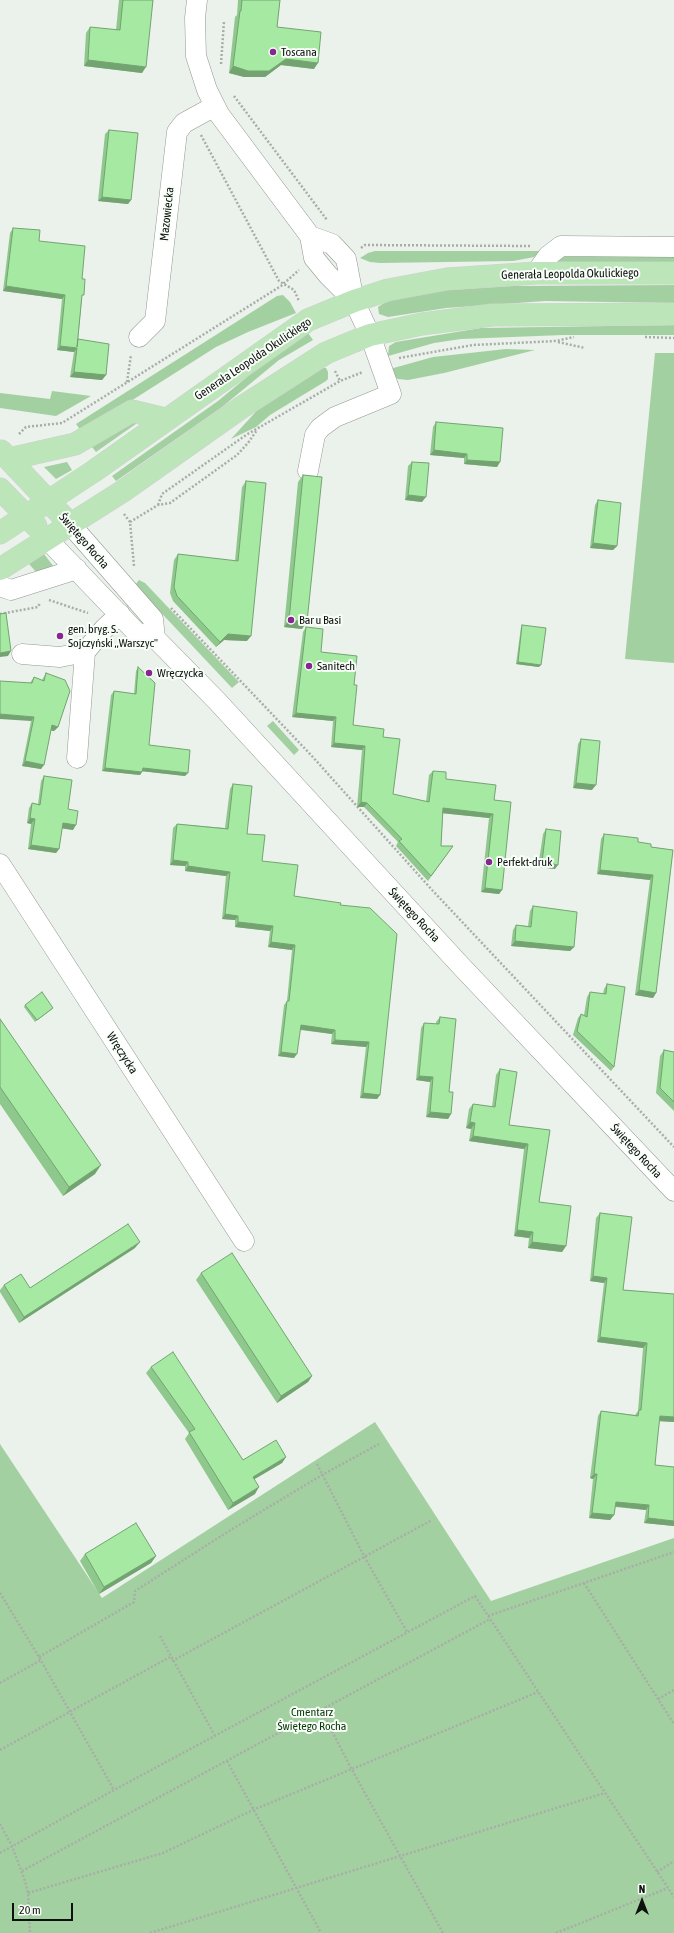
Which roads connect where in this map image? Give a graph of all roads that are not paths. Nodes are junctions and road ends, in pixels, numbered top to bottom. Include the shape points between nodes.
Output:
1 (197, 0) edge
2 (215, 106) junction
3 (310, 236) junction
4 (674, 247) edge
5 (536, 273) junction
6 (674, 273) edge
7 (354, 301) junction
8 (674, 314) edge
9 (370, 336) junction
10 (139, 337) road end
11 (165, 419) junction
12 (4, 455) edge
13 (308, 471) dead end
14 (0, 489) edge
15 (48, 500) junction
16 (26, 516) junction
17 (70, 524) junction
18 (0, 532) edge
19 (48, 539) junction
20 (0, 569) edge
21 (76, 569) junction
22 (0, 586) edge
23 (120, 614) junction
24 (155, 638) junction
25 (85, 652) junction
26 (22, 654) dead end
27 (76, 758) dead end
28 (0, 864) edge
29 (674, 1191) edge
30 (244, 1241) dead end

1 - 2 street via 196,56
2 - 3 street
2 - 10 street, Mazowiecka via 184,123 178,132 155,321
3 - 7 street via 314,258
3 - 7 street via 332,244 346,259
4 - 5 street via 561,246 548,256
5 - 6 main road, Generała Leopolda Okulickiego
5 - 7 main road, Generała Leopolda Okulickiego via 447,279 388,290
7 - 9 street
7 - 11 main road, Generała Leopolda Okulickiego via 308,320
8 - 9 main road via 492,315 422,324
9 - 13 street via 391,394 336,417 320,428 315,435
9 - 17 main road via 326,353 242,406 123,492
11 - 12 main road via 132,411 75,444
11 - 15 main road, Generała Leopolda Okulickiego via 94,471
12 - 15 main road, Świętego Rocha
14 - 16 main road, Świętego Rocha
15 - 16 main road
15 - 17 main road, Świętego Rocha
16 - 18 main road
16 - 19 main road, Świętego Rocha
17 - 19 main road
17 - 24 street, Świętego Rocha via 153,619
19 - 20 main road
19 - 21 street, Świętego Rocha
21 - 22 street, Świętego Rocha via 12,590
21 - 23 street, Świętego Rocha
23 - 24 street, Świętego Rocha via 137,633
23 - 25 street
24 - 29 street, Świętego Rocha via 217,701 461,966
25 - 26 street via 60,657
25 - 27 street
28 - 30 street, Wręczycka

